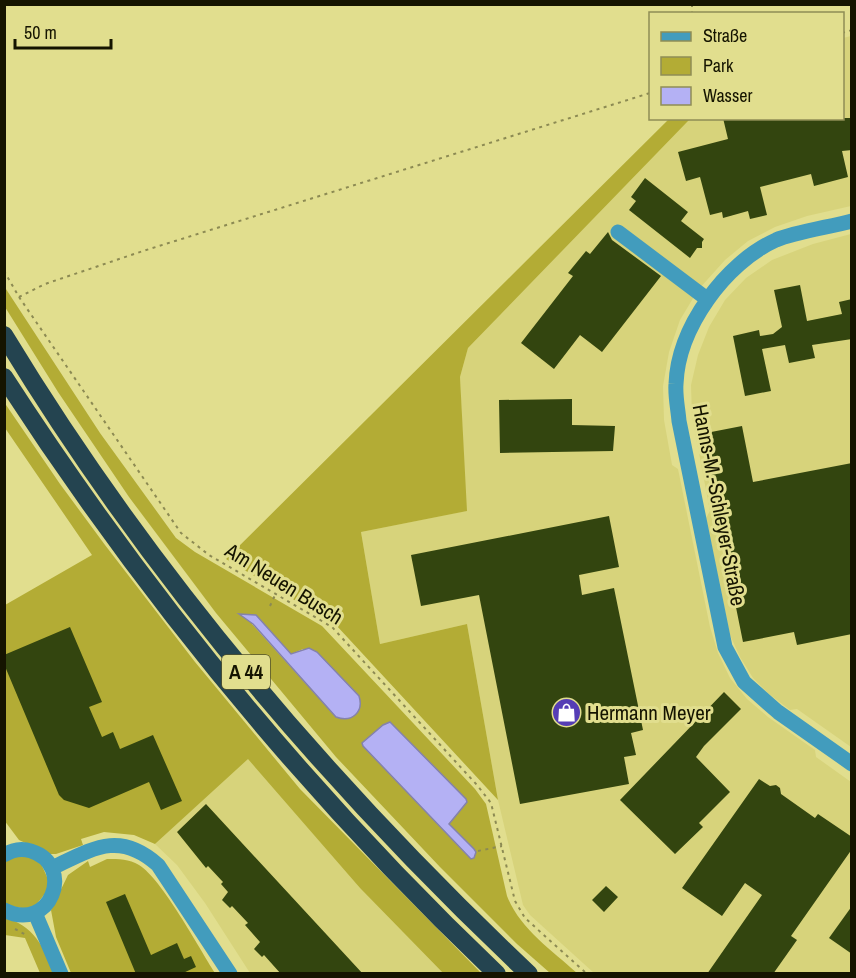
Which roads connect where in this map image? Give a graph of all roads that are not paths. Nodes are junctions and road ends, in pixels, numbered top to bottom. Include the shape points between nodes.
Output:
1 (852, 221) edge
2 (618, 232) dead end
3 (707, 299) junction
4 (4, 335) edge
5 (4, 377) edge
6 (852, 764) edge
7 (6, 849) edge
8 (52, 868) junction
9 (4, 910) edge
10 (35, 913) junction
11 (61, 974) edge
12 (230, 974) edge
13 (497, 974) edge
14 (529, 974) edge

1 - 3 street, Hanns-M.-Schleyer-Straße via 776,240 742,261
2 - 3 street
3 - 6 street, Hanns-M.-Schleyer-Straße via 683,346 676,384 679,421 725,647 744,682 778,712
4 - 14 highway, A 44 via 119,506 246,672 370,814
5 - 13 highway, A 44 via 158,598 239,698 372,848
7 - 8 street via 29,850
8 - 10 street via 55,879 51,899
8 - 12 street via 111,844 146,854 158,865
9 - 10 street via 24,916
10 - 11 street

